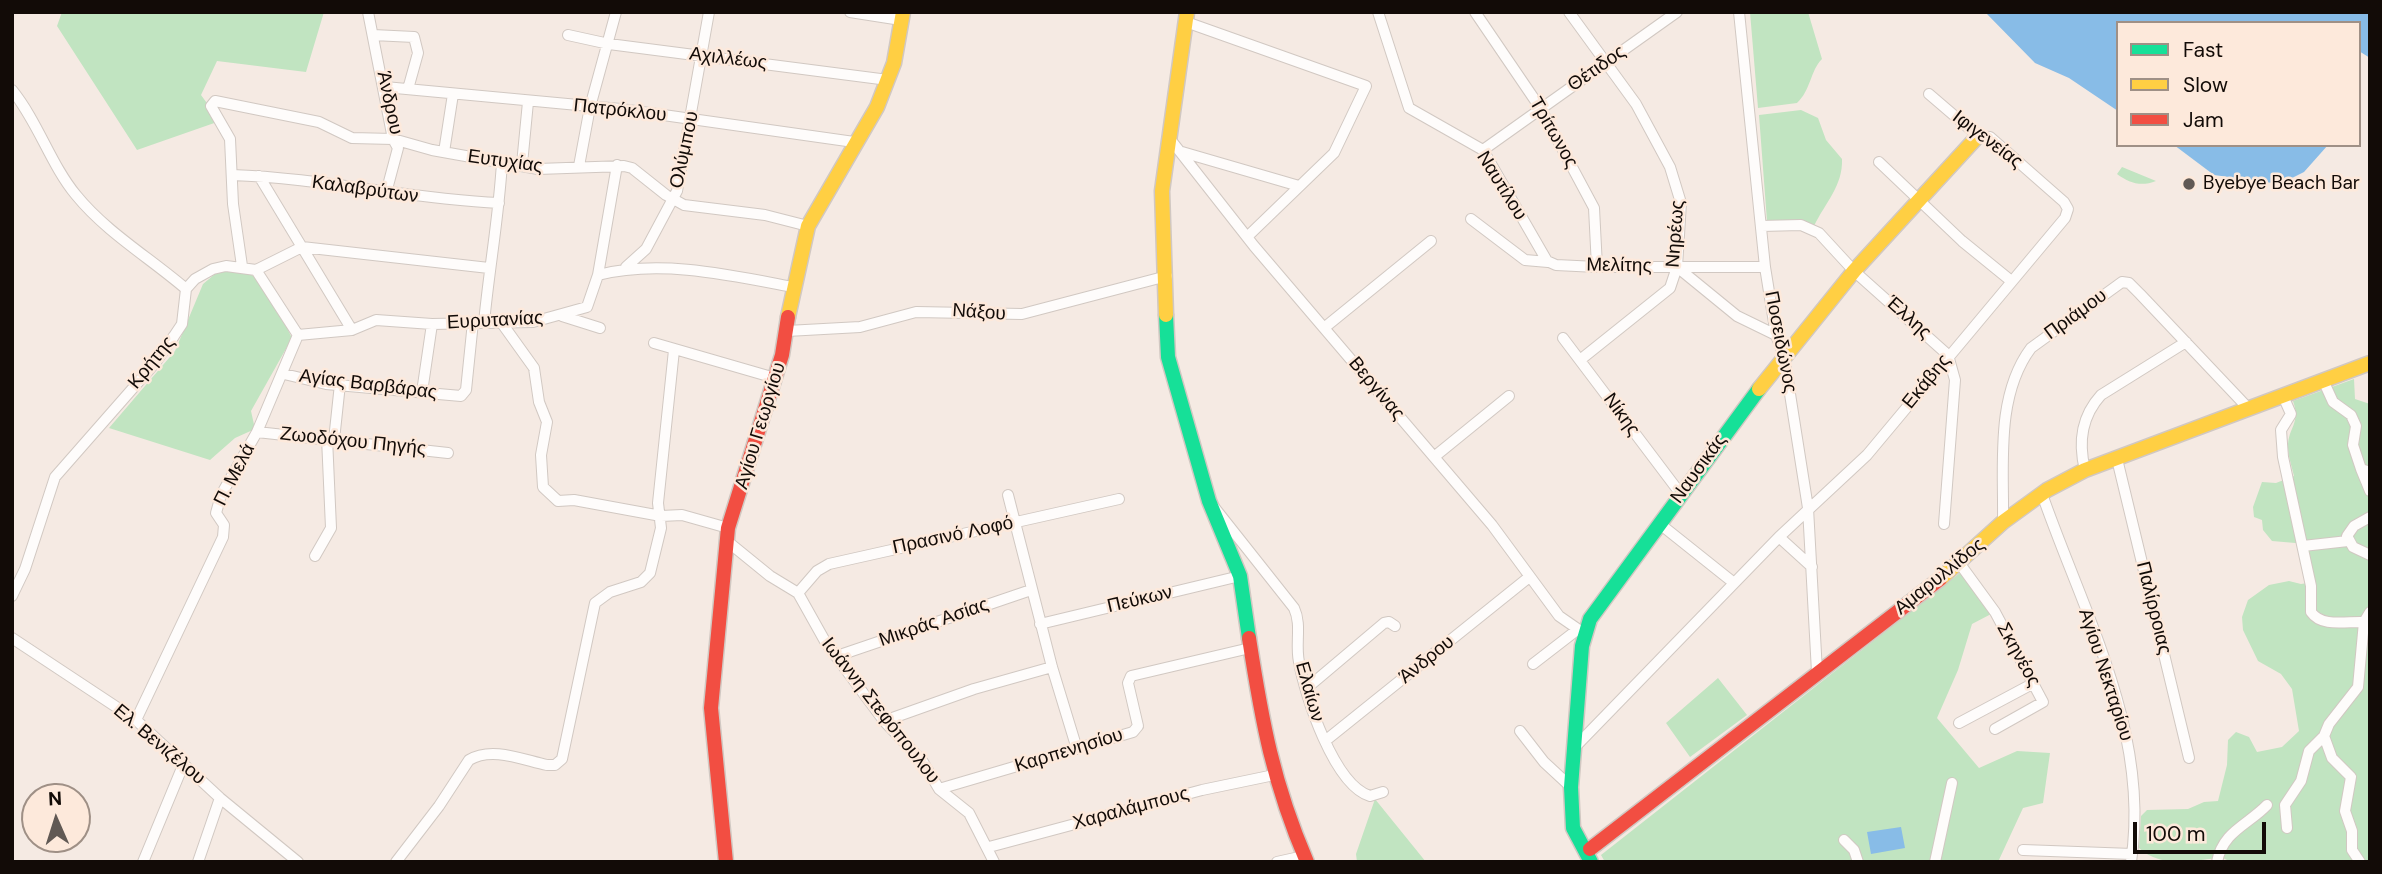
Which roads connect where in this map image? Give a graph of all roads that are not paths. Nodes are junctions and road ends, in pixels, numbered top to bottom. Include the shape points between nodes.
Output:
1 (368, 12) edge
2 (616, 12) edge
3 (709, 12) edge
4 (850, 12) edge
5 (1475, 12) edge
6 (1569, 12) edge
7 (1677, 12) edge
8 (1739, 12) edge
9 (1378, 13) edge
10 (902, 16) edge
11 (1187, 17) edge
12 (373, 35) junction
13 (568, 35) dead end
14 (609, 44) junction
15 (702, 57) junction
16 (1605, 63) junction
17 (888, 80) junction
18 (385, 87) junction
19 (408, 89) junction
20 (12, 90) edge
21 (453, 94) junction
22 (1929, 94) dead end
23 (528, 102) junction
24 (590, 107) junction
25 (1541, 109) junction
26 (692, 119) junction
27 (1978, 136) junction
28 (393, 139) junction
29 (1170, 139) junction
30 (854, 142) junction
31 (1483, 150) junction
32 (443, 152) junction
33 (1182, 152) junction
34 (502, 162) junction
35 (1879, 162) dead end
36 (522, 164) junction
37 (617, 165) junction
38 (579, 166) junction
39 (232, 175) junction
40 (259, 176) junction
41 (1299, 186) junction
42 (386, 193) junction
43 (674, 200) junction
44 (1922, 200) junction
45 (499, 203) junction
46 (2065, 218) joint
47 (1471, 219) dead end
48 (808, 226) junction
49 (1761, 226) junction
50 (1247, 237) junction
51 (1431, 241) dead end
52 (302, 247) junction
53 (1552, 263) junction
54 (243, 266) junction
55 (1597, 267) junction
56 (1677, 267) junction
57 (1766, 267) junction
58 (489, 268) junction
59 (622, 269) junction
60 (256, 270) junction
61 (1854, 271) junction
62 (598, 275) junction
63 (1167, 276) junction
64 (2010, 280) junction
65 (793, 287) junction
66 (186, 289) junction
67 (561, 316) junction
68 (473, 322) junction
69 (501, 322) junction
70 (484, 323) junction
71 (432, 324) junction
72 (600, 328) dead end
73 (1324, 328) junction
74 (352, 330) junction
75 (787, 331) junction
76 (298, 335) junction
77 (1776, 335) junction
78 (1563, 338) dead end
79 (2186, 342) junction
80 (654, 344) dead end
81 (674, 350) junction
82 (1948, 355) junction
83 (1784, 356) junction
84 (1580, 360) junction
85 (2370, 363) edge
86 (284, 374) junction
87 (775, 378) junction
88 (2323, 380) junction
89 (340, 384) junction
90 (422, 392) junction
91 (1509, 396) dead end
92 (2283, 396) junction
93 (2248, 408) junction
94 (257, 432) junction
95 (330, 439) junction
96 (448, 453) dead end
97 (1434, 457) junction
98 (2117, 458) junction
99 (2085, 470) junction
100 (2365, 470) edge
101 (2370, 491) edge
102 (1680, 492) junction
103 (2042, 494) junction
104 (1008, 495) dead end
105 (1119, 499) dead end
106 (1209, 501) junction
107 (1808, 508) junction
108 (661, 516) junction
109 (2370, 517) edge
110 (2003, 522) junction
111 (1017, 523) junction
112 (1660, 524) junction
113 (1944, 524) dead end
114 (728, 534) junction
115 (1779, 537) junction
116 (2347, 541) junction
117 (2303, 546) junction
118 (2370, 555) edge
119 (315, 556) dead end
120 (1960, 564) junction
121 (1812, 567) junction
122 (1240, 576) junction
123 (1528, 578) junction
124 (1734, 583) junction
125 (1031, 590) junction
126 (798, 593) junction
127 (12, 596) edge
128 (2370, 612) edge
129 (2364, 622) junction
130 (1040, 624) junction
131 (1395, 626) dead end
132 (1581, 632) junction
133 (12, 638) edge
134 (1250, 648) junction
135 (837, 656) junction
136 (1533, 664) dead end
137 (1052, 667) junction
138 (1817, 672) junction
139 (2034, 683) junction
140 (1307, 688) junction
141 (136, 720) junction
142 (884, 721) junction
143 (1959, 723) dead end
144 (1995, 729) dead end
145 (1520, 731) dead end
146 (2324, 736) junction
147 (1325, 741) junction
148 (1576, 746) junction
149 (1077, 749) junction
150 (2189, 758) dead end
151 (184, 763) junction
152 (1274, 775) junction
153 (1952, 783) dead end
154 (1571, 788) junction
155 (939, 789) junction
156 (1383, 792) dead end
157 (220, 798) junction
158 (2267, 805) dead end
159 (2287, 828) dead end
160 (1844, 840) dead end
161 (989, 847) junction
162 (2023, 850) dead end
163 (1593, 857) edge
164 (2132, 858) edge
165 (1305, 859) edge
166 (143, 862) edge
167 (198, 862) edge
168 (298, 862) edge
169 (396, 862) edge
170 (726, 862) edge
171 (994, 862) edge
172 (1277, 862) edge
173 (1858, 862) edge
174 (1934, 862) edge
175 (2217, 862) edge
176 (2360, 862) edge

1 - 12 street, Άνδρου
2 - 14 street
3 - 15 street, Ολύμπου
4 - 10 street
5 - 25 street, Τρίτωνος
6 - 16 street, Νηρέως
7 - 16 street, Θέτιδος
8 - 49 street, Ποσειδώνος
9 - 31 street, Ναυτίλου via 1409,108
10 - 17 street, Αγίου Γεωργίου
11 - 29 street
11 - 41 street via 1366,86 1334,153
12 - 18 street, Άνδρου
12 - 19 street via 414,37 418,54
13 - 14 street, Αχιλλέως
14 - 15 street, Αχιλλέως
14 - 24 street
15 - 17 street, Αχιλλέως
15 - 26 street, Ολύμπου
16 - 25 street, Θέτιδος
16 - 56 street, Νηρέως via 1636,104 1679,192
17 - 30 street, Αγίου Γεωργίου
18 - 19 street, Πατρόκλου
18 - 28 street, Άνδρου
19 - 21 street, Πατρόκλου
20 - 66 street via 75,194
21 - 23 street, Πατρόκλου
21 - 32 street
22 - 27 street, Ιφιγενείας
23 - 24 street, Πατρόκλου
23 - 36 street
24 - 26 street, Πατρόκλου
24 - 38 street
25 - 31 street, Θέτιδος
25 - 55 street, Τρίτωνος via 1595,209
26 - 30 street, Πατρόκλου
26 - 43 street, Ολύμπου
27 - 44 street, Ναυσικάς
27 - 46 street, Ιφιγενείας via 1990,137 2064,202 2068,209
28 - 32 street, Ευτυχίας
28 - 39 street, Ευτυχίας via 352,138 319,122 212,102 230,139
28 - 42 street, Άνδρου via 398,153
29 - 33 street, Βεργίνας
29 - 63 street via 1162,191
30 - 48 street, Αγίου Γεωργίου
31 - 53 street, Ναυτίλου
32 - 34 street, Ευτυχίας
33 - 41 street
33 - 50 street, Βεργίνας
34 - 36 street, Ευτυχίας
34 - 45 street
35 - 44 street
36 - 38 street, Ευτυχίας via 546,169
37 - 38 street, Ευτυχίας
37 - 43 street, Ευτυχίας via 632,169
37 - 62 street
39 - 40 street, Καλαβρύτων
39 - 54 street
40 - 42 street, Καλαβρύτων
40 - 52 street
41 - 50 street
42 - 45 street, Καλαβρύτων
43 - 48 street, Ευτυχίας
43 - 59 street, Ολύμπου via 638,259
44 - 61 street, Ναυσικάς
44 - 64 street
45 - 58 street
46 - 64 street, Εκάβης
47 - 53 street, Μελίτης via 1525,260
48 - 65 street, Αγίου Γεωργίου
49 - 57 street, Ποσειδώνος
49 - 61 street, Έλλης via 1811,228
50 - 73 street, Βεργίνας
51 - 73 street
52 - 58 street
52 - 60 street
52 - 74 street
53 - 55 street, Μελίτης
54 - 60 street
54 - 66 street via 213,269
55 - 56 street, Μελίτης
56 - 57 street, Μελίτης
56 - 77 street via 1737,316
56 - 84 street, Νηρέως via 1669,289
57 - 77 street, Ποσειδώνος
58 - 70 street
59 - 62 street
59 - 65 street via 680,271
60 - 76 street
61 - 82 street, Έλλης
61 - 83 street, Ναυσικάς
62 - 67 street, Ευρυτανίας via 587,307
63 - 75 street, Νάξου via 1022,314 916,312 860,327
63 - 106 street via 1168,357
64 - 82 street, Εκάβης
65 - 75 street, Αγίου Γεωργίου
66 - 127 street, Κρήτης via 182,324 174,336 55,477
67 - 69 street, Ευρυτανίας
67 - 72 street
68 - 70 street, Ευρυτανίας
68 - 71 street, Ευρυτανίας
68 - 90 street, Αγίας Βαρβάρας via 465,393
69 - 70 street, Ευρυτανίας
69 - 108 street via 534,368 547,422 541,455 547,493 563,502 574,500
71 - 74 street, Ευρυτανίας via 376,320
71 - 90 street
73 - 97 street, Βεργίνας
74 - 76 street, Ευρυτανίας
75 - 87 street, Αγίου Γεωργίου
76 - 86 street, Π. Μελά
77 - 83 street, Ποσειδώνος
78 - 84 street, Νίκης
79 - 93 street, Πριάμου
79 - 99 street via 2101,395 2090,407 2081,441
79 - 110 street, Πριάμου via 2124,281 2031,348 2012,379 2008,400
80 - 81 street
81 - 87 street
81 - 108 street via 658,503
82 - 107 street, Εκάβης via 1867,455
82 - 113 street, Έλλης via 1955,380
83 - 102 street, Ναυσικάς
83 - 107 street, Ποσειδώνος
84 - 102 street, Νίκης
85 - 88 street, Αμαρυλλίδος
86 - 89 street, Αγίας Βαρβάρας
86 - 94 street, Π. Μελά
87 - 114 street, Αγίου Γεωργίου
88 - 92 street, Αμαρυλλίδος
88 - 100 street via 2336,406 2351,415 2356,426 2353,445
89 - 90 street, Αγίας Βαρβάρας
89 - 95 street
91 - 97 street
92 - 93 street, Αμαρυλλίδος
92 - 117 street via 2291,414 2281,430 2283,457
93 - 98 street, Αμαρυλλίδος
94 - 95 street, Ζωοδόχου Πηγής
94 - 141 street, Π. Μελά via 217,505 223,537
95 - 96 street, Ζωοδόχου Πηγής
95 - 119 street via 331,528
97 - 123 street, Βεργίνας via 1492,525
98 - 99 street, Αμαρυλλίδος
98 - 150 street, Παλίρροιας
99 - 103 street, Αμαρυλλίδος
100 - 101 street
102 - 112 street, Ναυσικάς
103 - 110 street, Αμαρυλλίδος
103 - 164 street, Αγίου Νεκταρίου via 2124,724 2136,787
104 - 111 street
105 - 111 street, Πρασινό Λοφό
106 - 122 street
106 - 140 street, Ελαίων via 1294,608 1299,621 1298,661
107 - 115 street, Εκάβης
107 - 121 street, Ποσειδώνος
108 - 114 street via 682,515
108 - 169 street via 646,578 601,597 591,613 562,759 547,765 496,754 469,760
109 - 116 street via 2354,526
110 - 120 street, Αμαρυλλίδος
111 - 125 street
111 - 126 street, Πρασινό Λοφό via 829,564
112 - 124 street
112 - 132 street, Ναυσικάς
114 - 126 street via 769,576
114 - 170 street, Αγίου Γεωργίου via 711,708
115 - 121 street
115 - 124 street, Εκάβης
116 - 117 street
116 - 118 street
117 - 129 street via 2314,617 2329,623
120 - 138 street, Αμαρυλλίδος
120 - 139 street, Σκηνέος via 1995,612
121 - 138 street, Ποσειδώνος
122 - 130 street, Πεύκων
122 - 134 street
123 - 132 street, Βεργίνας via 1559,616
123 - 147 street, Άνδρου
124 - 148 street, Εκάβης
125 - 130 street
125 - 135 street, Μικράς Ασίας
126 - 135 street, Ιωάννη Στεφόπουλου
128 - 129 street
129 - 146 street via 2358,687
130 - 137 street
131 - 140 street via 1384,623
132 - 136 street
132 - 148 street, Ναυσικάς
133 - 141 street, Ελ. Βενιζέλου
134 - 149 street, Καρπενησίου via 1139,674 1128,681 1137,728
134 - 152 street
135 - 142 street, Ιωάννη Στεφόπουλου
137 - 142 street
137 - 149 street
138 - 163 street, Αμαρυλλίδος
139 - 143 street
139 - 144 street, Σκηνέος via 2041,706
140 - 147 street, Ελαίων
141 - 151 street, Ελ. Βενιζέλου
142 - 155 street, Ιωάννη Στεφόπουλου via 923,762
145 - 154 street
146 - 159 street via 2309,751 2301,781 2285,804
146 - 176 street via 2332,758 2351,778 2345,811 2352,850
147 - 156 street, Ελαίων via 1356,790 1370,796
148 - 154 street, Ναυσικάς
149 - 155 street, Καρπενησίου
151 - 157 street, Ελ. Βενιζέλου
151 - 166 street
152 - 161 street, Χαραλάμπους
152 - 165 street
153 - 174 street
154 - 163 street, Ναυσικάς via 1577,840
155 - 161 street, Ιωάννη Στεφόπουλου via 969,813
157 - 167 street
157 - 168 street, Ελ. Βενιζέλου
158 - 175 street via 2231,833
160 - 173 street
161 - 171 street, Ιωάννη Στεφόπουλου
162 - 164 street
165 - 172 street

